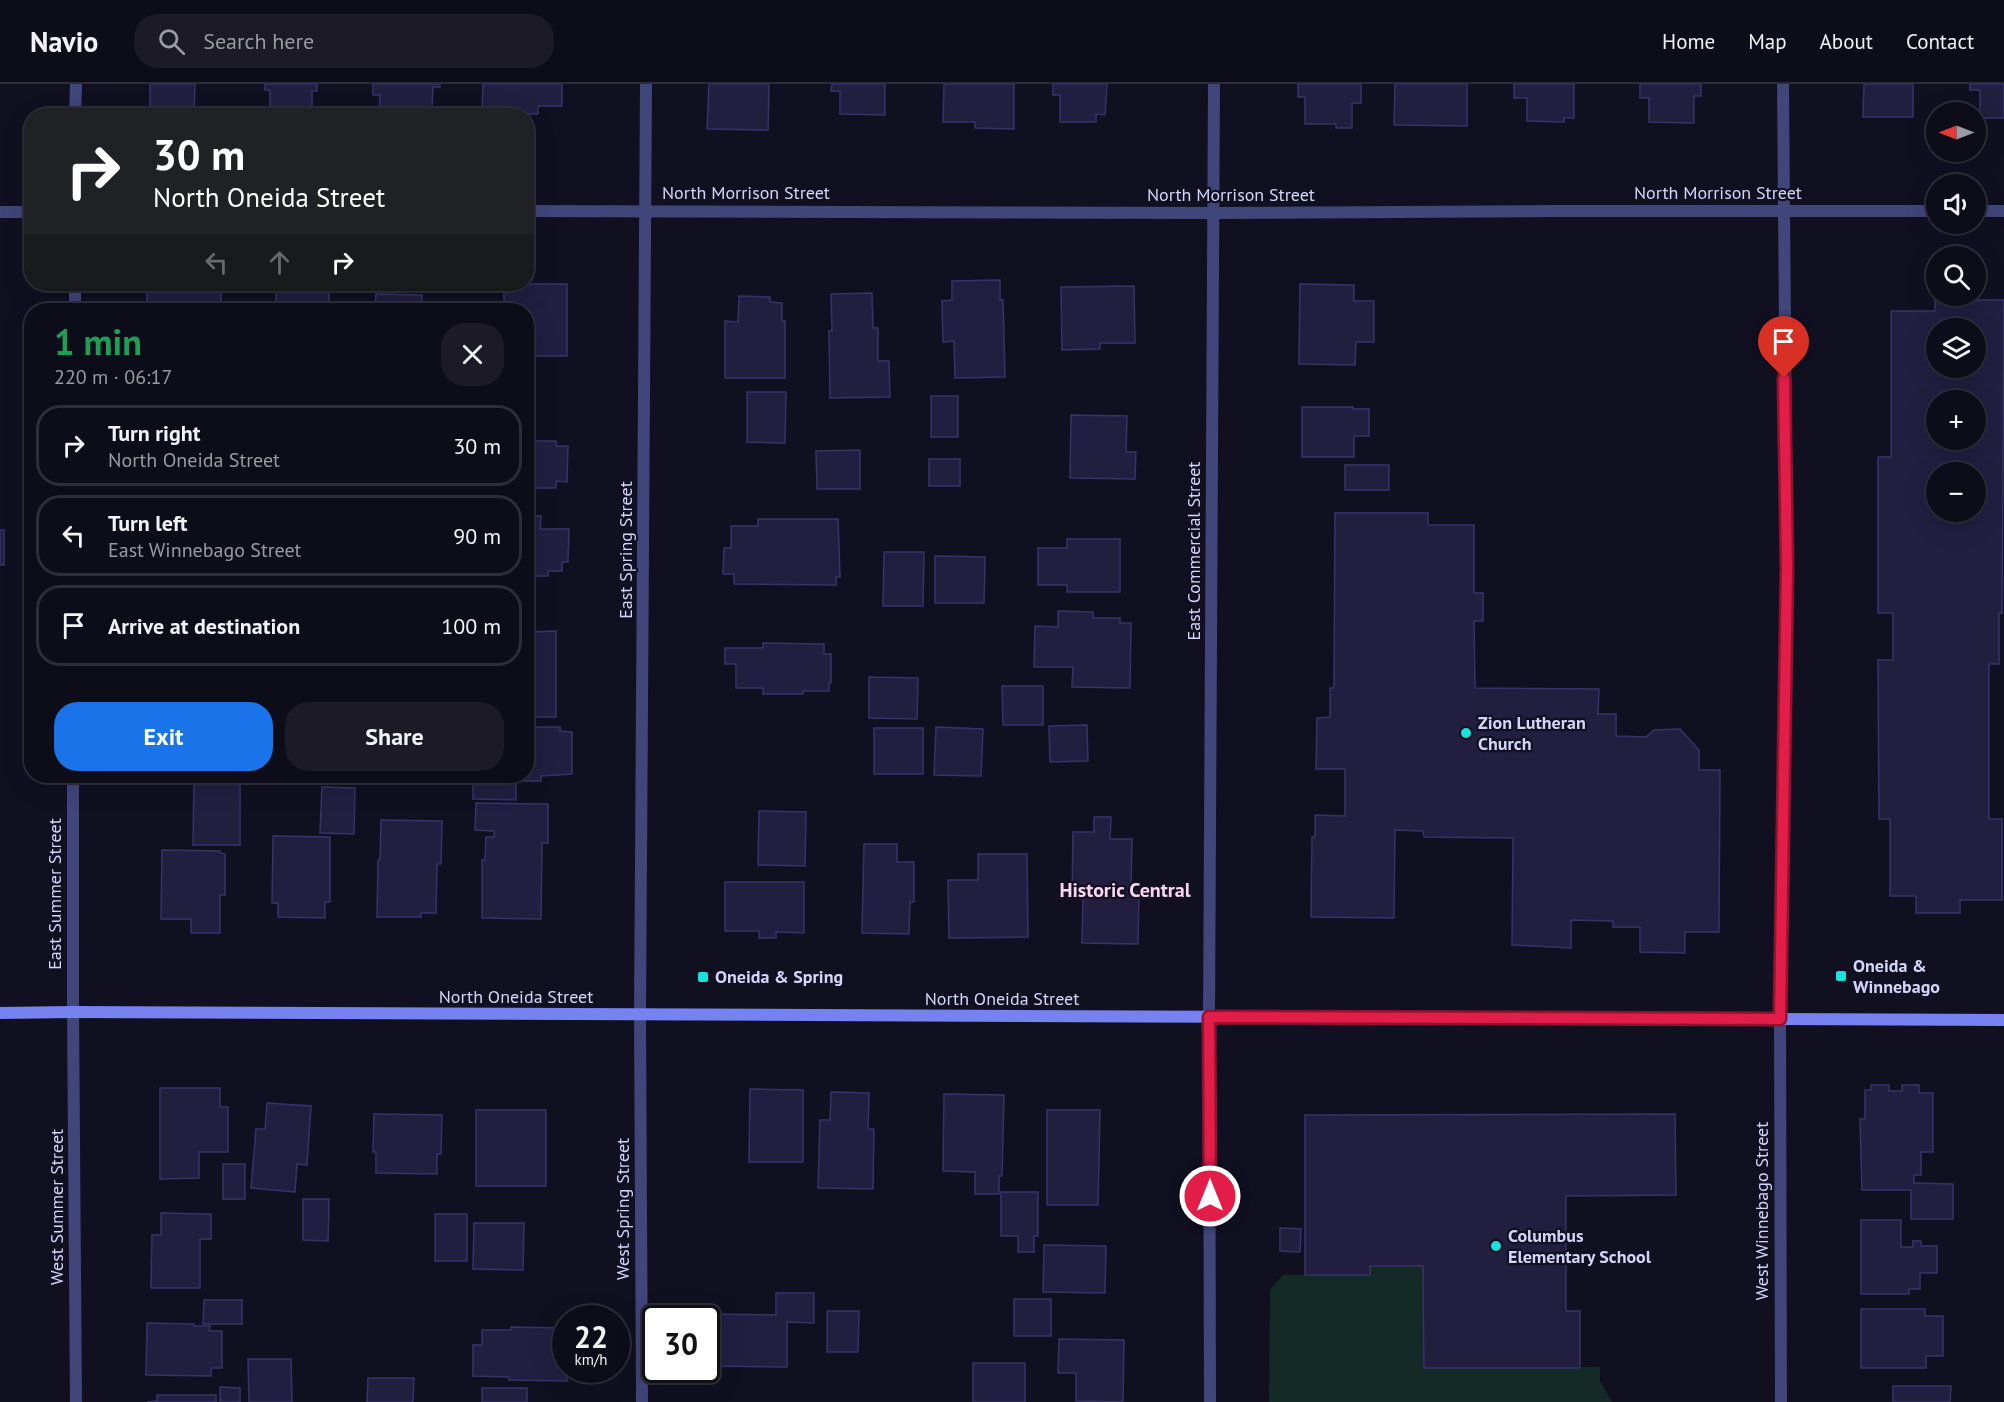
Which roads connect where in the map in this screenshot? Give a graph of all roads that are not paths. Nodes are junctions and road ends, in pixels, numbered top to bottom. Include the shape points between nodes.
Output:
1 (76, 84) edge
2 (646, 84) edge
3 (1214, 84) edge
4 (1783, 84) edge
5 (75, 108) edge
6 (534, 211) edge
7 (646, 211) junction
8 (1926, 211) edge
9 (1986, 211) edge
10 (2004, 211) edge
11 (0, 212) edge
12 (24, 212) edge
13 (1782, 212) junction
14 (1214, 213) junction
15 (73, 783) edge
16 (73, 1012) junction
17 (0, 1013) edge
18 (640, 1015) junction
19 (1209, 1017) junction
20 (1780, 1019) junction
21 (2004, 1020) edge
22 (76, 1402) edge
23 (642, 1402) edge
24 (1210, 1402) edge
25 (1781, 1402) edge

1 - 5 street
2 - 7 street, East Spring Street
3 - 14 street, East Commercial Street
4 - 13 street, West Winnebago Street
6 - 7 street, North Morrison Street
7 - 14 street, North Morrison Street
7 - 18 street, East Spring Street
8 - 13 street, North Morrison Street
9 - 10 street
11 - 12 street
13 - 14 street, North Morrison Street
13 - 20 street, West Winnebago Street via 1787,569
14 - 19 street, East Commercial Street
15 - 16 street, East Summer Street
16 - 17 main road, North Oneida Street
16 - 18 main road, North Oneida Street
16 - 22 street, West Summer Street
18 - 19 main road, North Oneida Street
18 - 23 street, West Spring Street
19 - 20 main road, North Oneida Street
19 - 24 street, East Commercial Street
20 - 21 main road, North Oneida Street
20 - 25 street, West Winnebago Street

